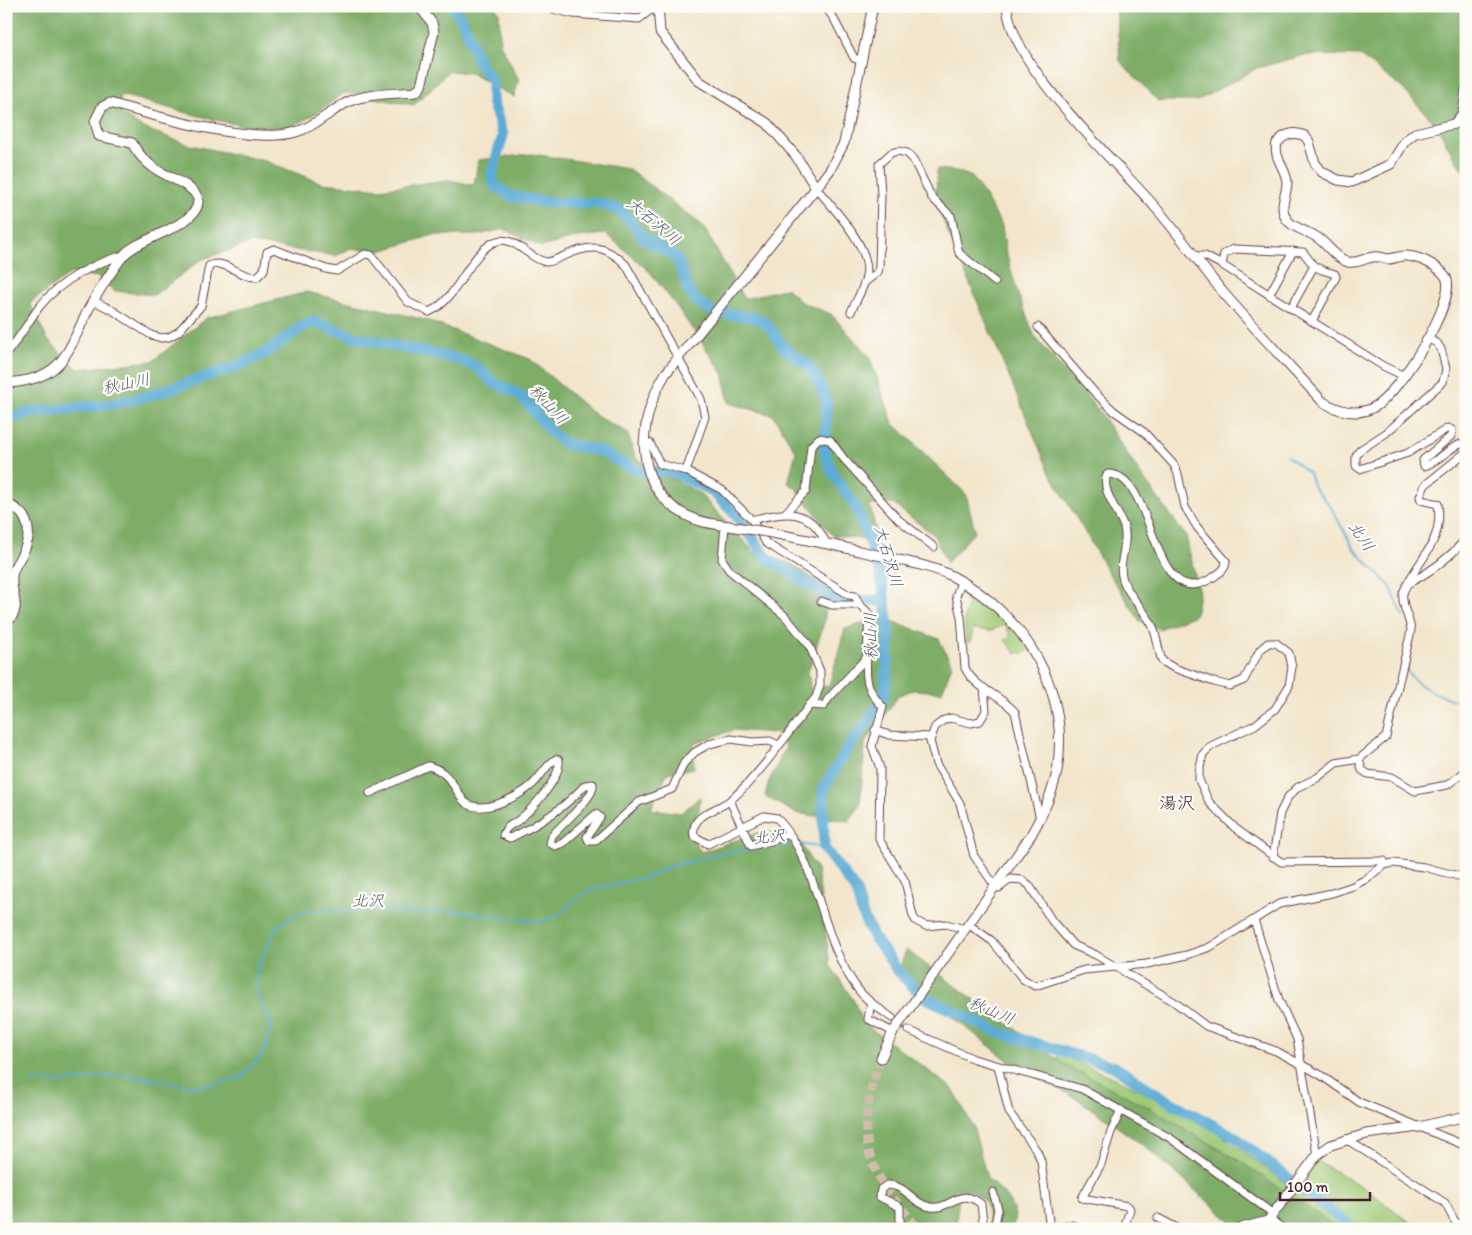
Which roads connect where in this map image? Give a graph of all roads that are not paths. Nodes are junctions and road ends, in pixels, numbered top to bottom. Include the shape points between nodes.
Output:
1 (419, 6) edge
2 (540, 6) edge
3 (657, 6) edge
4 (825, 6) edge
5 (872, 6) edge
6 (1007, 6) edge
7 (861, 61) junction
8 (1466, 90) edge
9 (816, 188) junction
10 (1293, 251) junction
11 (124, 254) junction
12 (1196, 256) junction
13 (1222, 265) junction
14 (1314, 266) junction
15 (994, 282) dead end
16 (864, 283) junction
17 (1269, 294) junction
18 (94, 302) junction
19 (1291, 308) junction
20 (851, 312) dead end
21 (1312, 321) junction
22 (1038, 327) dead end
23 (1428, 339) junction
24 (10, 344) edge
25 (6, 354) edge
26 (678, 358) junction
27 (1404, 376) junction
28 (6, 383) edge
29 (643, 442) junction
30 (1466, 444) edge
31 (1466, 452) edge
32 (686, 471) junction
33 (6, 504) edge
34 (786, 512) junction
35 (752, 520) junction
36 (727, 526) junction
37 (1466, 539) edge
38 (826, 543) junction
39 (934, 547) dead end
40 (961, 582) junction
41 (1407, 584) junction
42 (820, 601) dead end
43 (860, 605) junction
44 (6, 623) edge
45 (866, 657) junction
46 (984, 688) junction
47 (809, 705) junction
48 (875, 730) junction
49 (930, 738) junction
50 (778, 745) junction
51 (1359, 759) junction
52 (1466, 771) edge
53 (370, 793) dead end
54 (730, 800) junction
55 (1040, 820) junction
56 (743, 827) junction
57 (790, 837) junction
58 (1273, 856) junction
59 (1384, 861) dead end
60 (1466, 878) edge
61 (995, 886) junction
62 (1254, 920) junction
63 (966, 926) junction
64 (1117, 969) junction
65 (871, 1003) junction
66 (892, 1018) dead end
67 (908, 1030) dead end
68 (893, 1032) junction
69 (881, 1058) tunnel mouth
70 (1301, 1065) junction
71 (998, 1066) junction
72 (1121, 1110) junction
73 (1466, 1116) edge
74 (1419, 1127) junction
75 (1346, 1139) junction
76 (1466, 1146) edge
77 (1317, 1155) junction
78 (993, 1192) dead end
79 (1270, 1217) junction
80 (1158, 1218) dead end
81 (902, 1229) edge
82 (984, 1229) edge
83 (994, 1229) edge
84 (1050, 1229) edge
85 (1081, 1229) edge
86 (1124, 1229) edge
87 (1179, 1229) edge
88 (1233, 1229) edge
89 (1262, 1229) edge
90 (1283, 1229) edge
91 (1464, 1229) edge

1 - 11 street via 432,23 434,32 421,86 416,92 354,99 309,128 277,137 256,135 165,118 110,103 102,107 95,121 99,136 132,143 139,155 155,169 189,187 198,200 194,212 181,224 137,244
2 - 3 street via 573,14 639,19
3 - 9 street via 660,32 699,81 767,123 796,156
4 - 7 street via 854,58
5 - 7 street
6 - 12 street via 1011,29 1029,63
7 - 9 street via 844,143
8 - 23 street via 1463,113 1454,124 1415,133 1405,141 1391,164 1352,182 1338,180 1322,172 1313,160 1309,142 1301,134 1284,136 1276,147 1286,179 1284,214 1294,227 1319,239 1346,261 1407,256 1441,271 1448,283 1447,297
9 - 16 street via 861,248 867,262
9 - 26 street
10 - 13 street via 1234,249 1224,254
10 - 14 street via 1306,254
10 - 17 street
11 - 18 street
11 - 24 street via 106,260 58,288
12 - 13 street via 1205,256
12 - 27 street via 1221,289 1316,395 1335,409 1350,413 1376,407
13 - 17 street
14 - 19 street
14 - 21 street via 1336,277
15 - 16 street via 959,253 951,216 932,198 913,159 898,151 878,164 882,194 879,267 878,272
16 - 20 street
17 - 19 street
18 - 26 street via 151,335 169,337 178,332 201,306 209,266 214,263 257,277 264,270 267,252 274,249 326,269 337,270 365,254 371,255 408,302 429,312 453,292 481,253 494,242 510,241 539,260 548,262 589,247 615,254 626,266
18 - 28 street via 74,344 54,369 41,377
19 - 21 street
21 - 27 street
22 - 58 street via 1095,393 1144,432 1174,465 1185,507 1226,561 1221,572 1204,583 1196,585 1175,578 1139,499 1122,478 1108,474 1105,485 1126,538 1122,578 1153,627 1162,661 1230,686 1244,680 1260,650 1268,643 1276,643 1289,653 1292,667 1289,686 1275,709 1255,725 1211,746 1203,754 1198,772 1209,802 1235,828
23 - 27 street
23 - 30 street via 1442,349 1446,369 1443,382 1386,433 1360,450 1356,466 1360,469 1391,461 1448,428 1452,430 1451,436 1423,460 1424,466 1458,444
24 - 25 street
26 - 29 street via 651,398
26 - 32 street via 705,410
29 - 32 street via 650,443 660,464
29 - 36 street via 655,485 676,510 692,518
31 - 41 street via 1425,485 1421,492 1421,500 1438,504 1438,528 1434,542
32 - 35 street via 722,490
33 - 44 street via 19,510 26,518 28,534 12,576 17,605 14,616
34 - 35 street
34 - 38 street via 803,516 813,523
34 - 39 street via 806,491 810,446 823,438 830,440 898,520
35 - 43 street via 766,543 855,596
36 - 38 street, bridge
36 - 47 street via 722,559 729,570 785,616 817,660 820,685
37 - 41 street via 1428,574
38 - 40 street via 924,566
40 - 46 street via 956,596 961,617 963,663 968,674
40 - 55 street via 1018,629 1044,669 1053,694 1059,726 1059,752 1056,776
41 - 51 street via 1402,602 1410,619 1409,645 1386,737
42 - 43 street via 832,605
43 - 45 street via 869,613
45 - 47 street via 824,706
45 - 48 street via 865,678 874,699 883,707
46 - 49 street via 986,711 980,721 944,720 935,727
46 - 55 street via 1015,712
47 - 50 street
48 - 49 street via 889,735
48 - 63 street via 872,746 880,768 879,839 905,881 913,916 921,925
49 - 61 street via 936,764 960,803 974,856
50 - 53 street via 769,740 731,739 709,744 684,763 672,789 639,802 595,841 589,841 587,836 600,817 596,814 563,843 555,846 550,843 552,836 584,803 594,790 594,784 585,785 572,800 535,826 510,838 502,834 546,791 559,765 556,759 532,785 508,800 492,805 469,806 448,776 428,766
50 - 54 street
51 - 52 street via 1362,770 1368,774 1392,777 1415,791 1447,785
51 - 58 street via 1336,763 1288,797 1280,813
54 - 56 street
54 - 56 street via 701,816 695,823 694,836 708,844
55 - 61 street
56 - 57 street via 770,816 777,818
56 - 57 street via 750,846
57 - 65 street via 812,880 841,964
58 - 59 street via 1288,864 1322,860
60 - 62 street via 1424,867 1384,865 1353,886 1279,904
61 - 63 street
61 - 64 street via 999,888 1011,879 1022,880 1029,885 1064,936
62 - 64 street via 1210,947
62 - 70 street via 1279,1000 1297,1039
63 - 64 street via 992,941 1023,979 1035,986 1097,967
63 - 68 street
64 - 70 street via 1173,1001 1206,1026 1276,1051
65 - 66 street
65 - 68 street via 868,1019
67 - 71 street
68 - 69 street
70 - 74 street via 1359,1102
70 - 77 street
71 - 72 street via 1082,1089
71 - 84 street via 1009,1112 1041,1161
72 - 79 street via 1170,1138
72 - 86 street via 1101,1164 1082,1198 1128,1206
73 - 74 street
74 - 75 street
74 - 76 street
75 - 77 street
75 - 91 street via 1445,1203 1454,1220
77 - 79 street
78 - 83 street via 998,1208
79 - 88 street
79 - 89 street
79 - 90 street
80 - 87 street
81 - 82 street via 900,1207 880,1197 881,1189 887,1185 900,1187 917,1202 930,1207 943,1206 960,1197 970,1198 981,1204
84 - 85 street via 1072,1225

